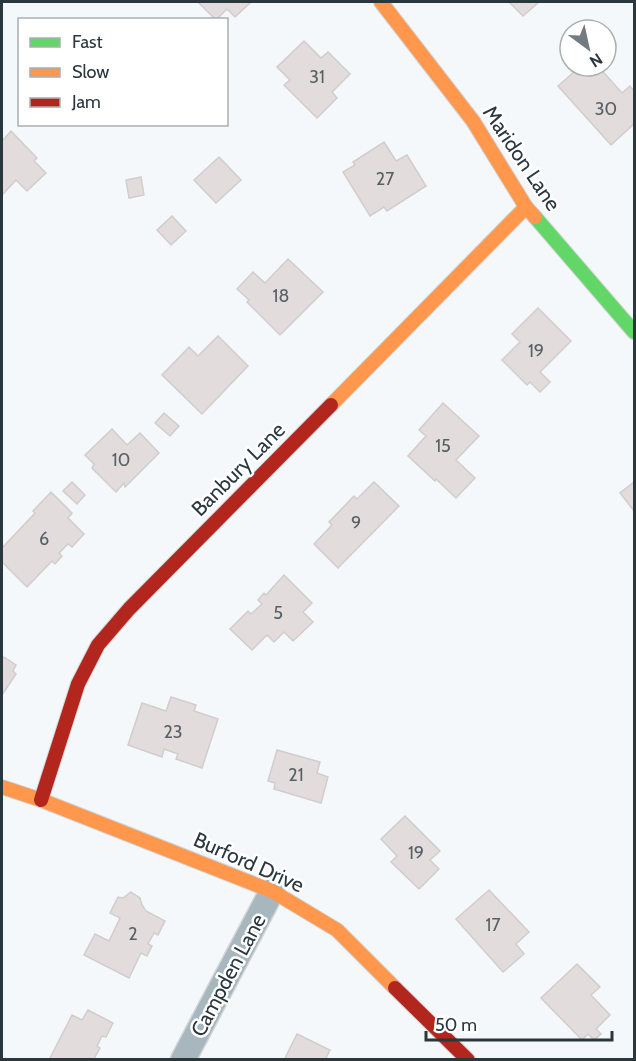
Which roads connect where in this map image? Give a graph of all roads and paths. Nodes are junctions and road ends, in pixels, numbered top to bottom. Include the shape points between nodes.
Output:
1 (381, 2) edge
2 (526, 207) junction
3 (634, 332) edge
4 (2, 786) edge
5 (41, 800) junction
6 (272, 891) junction
7 (183, 1059) edge
8 (468, 1059) edge

1 - 2 street, Maridon Lane via 473,121
2 - 3 street, Maridon Lane
2 - 5 street, Banbury Lane via 98,645 78,684
4 - 5 street, Burford Drive
5 - 6 street, Burford Drive
6 - 7 street, Campden Lane
6 - 8 street, Burford Drive via 337,930

